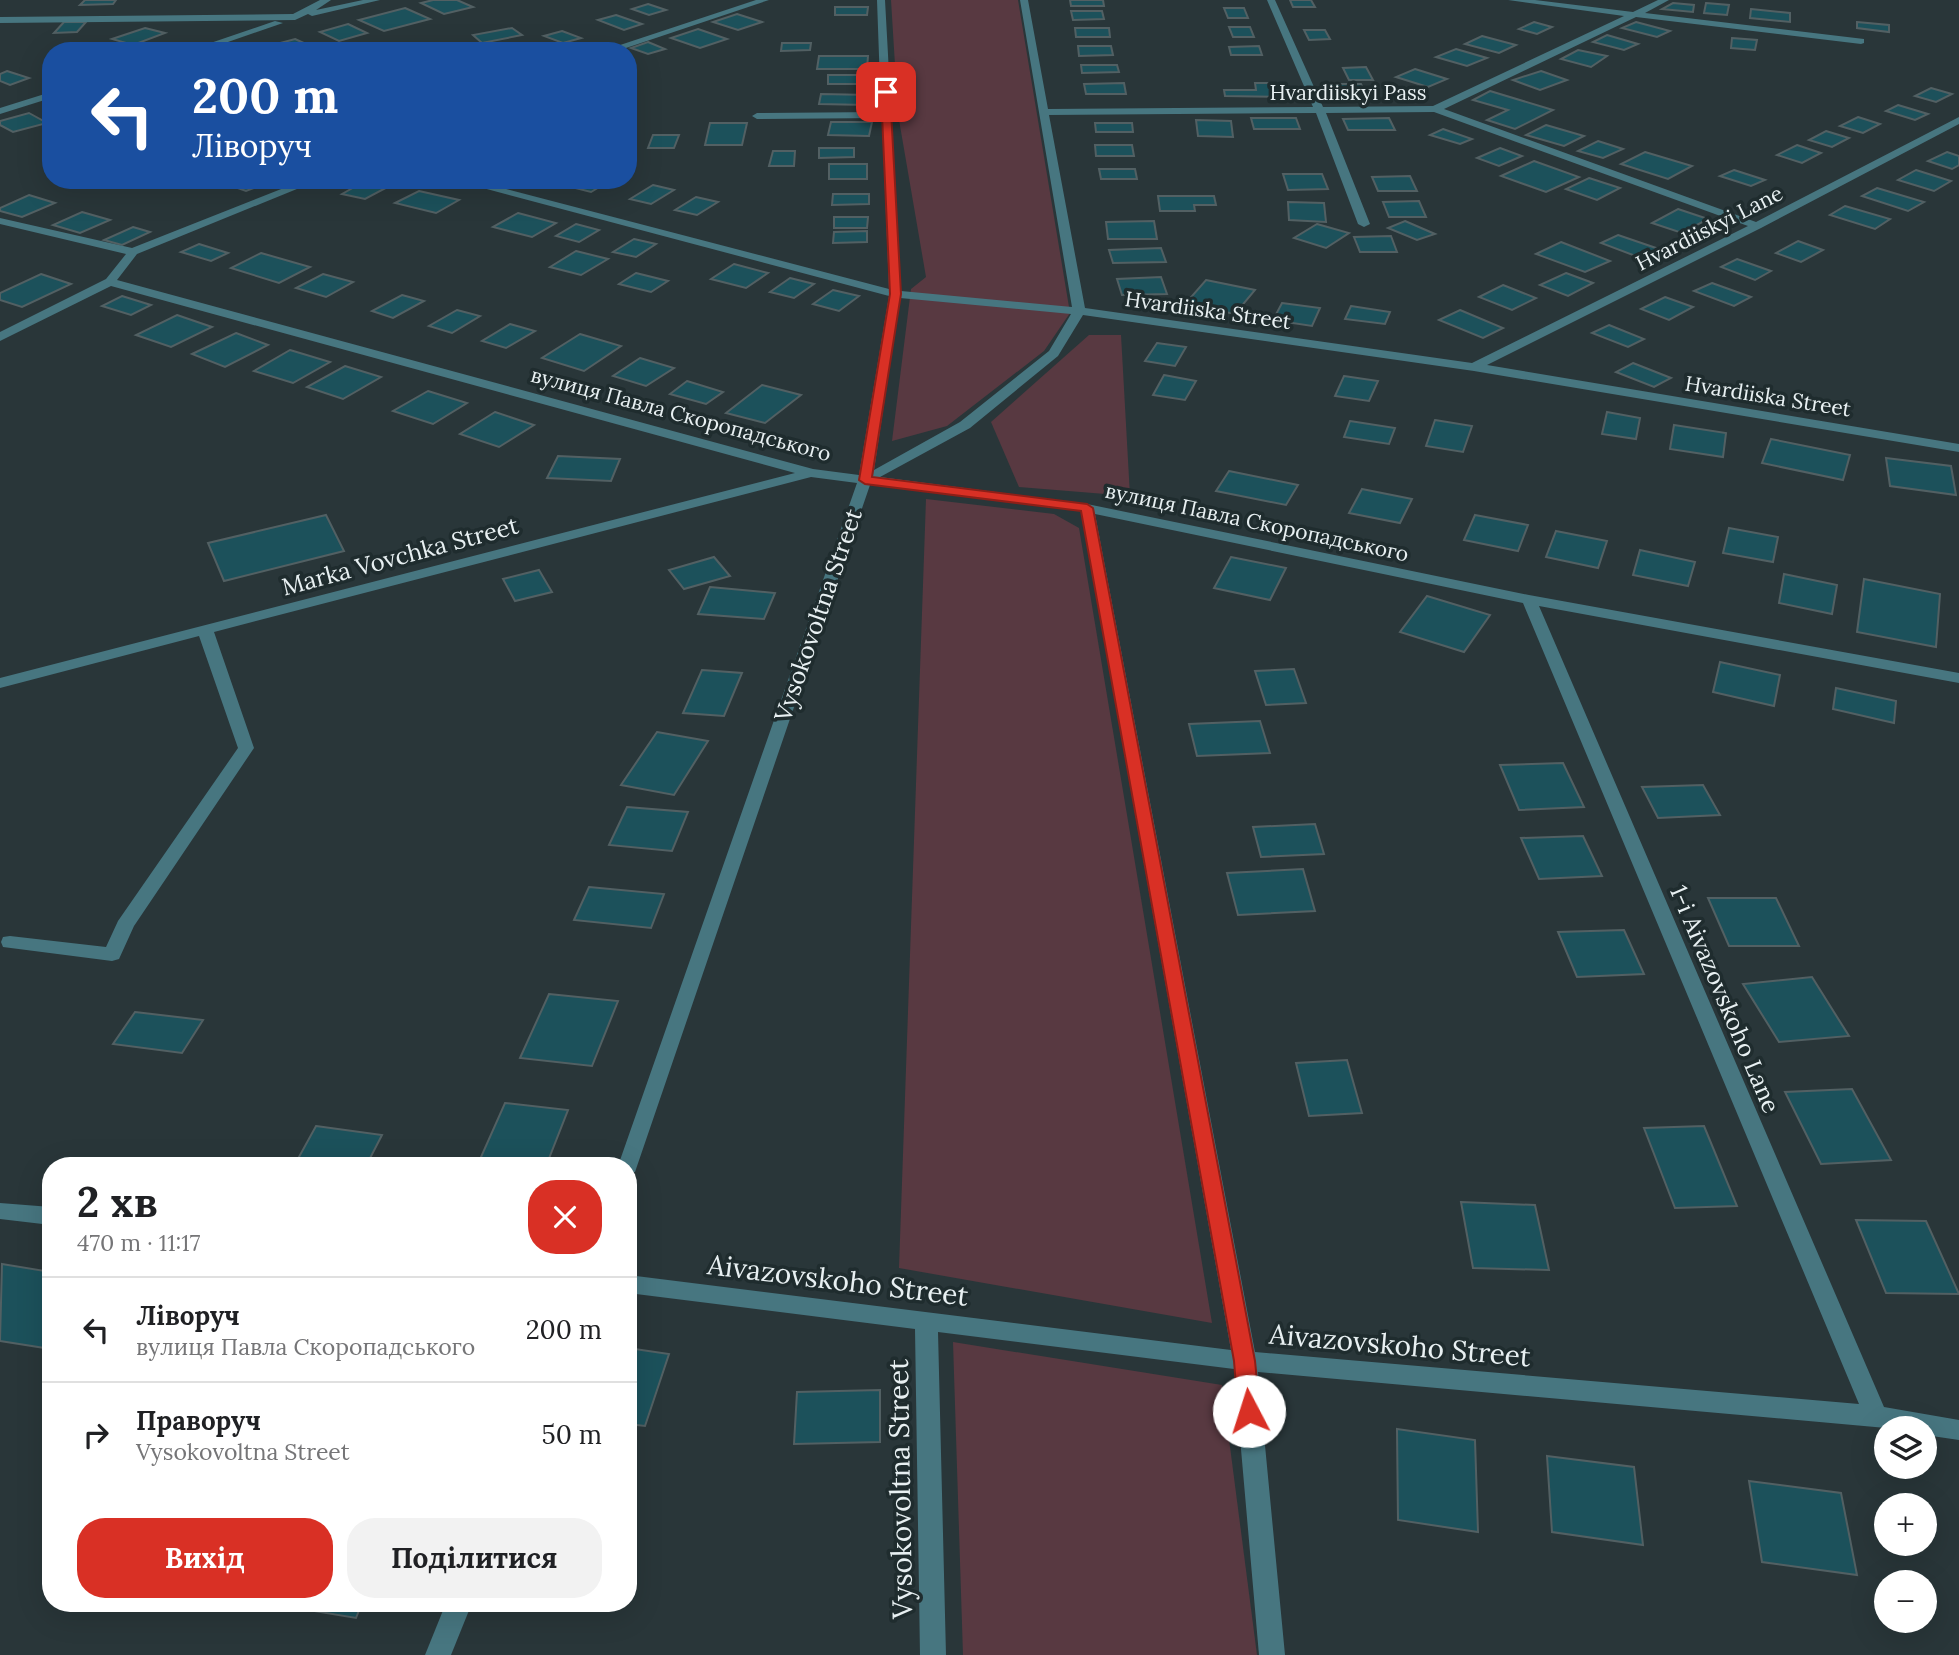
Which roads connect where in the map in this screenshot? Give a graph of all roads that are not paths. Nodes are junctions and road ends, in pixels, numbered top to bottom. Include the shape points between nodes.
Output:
1 (327, 0) edge
2 (376, 0) edge
3 (765, 0) edge
4 (881, 0) edge
5 (1024, 0) edge
6 (1271, 0) edge
7 (1512, 0) edge
8 (1665, 0) edge
9 (1636, 14) junction
10 (295, 17) junction
11 (0, 20) edge
12 (1861, 41) dead end
13 (219, 42) edge
14 (635, 42) edge
15 (42, 97) edge
16 (1434, 109) junction
17 (0, 111) edge
18 (1320, 111) junction
19 (1045, 113) junction
20 (887, 115) junction
21 (757, 116) dead end
22 (1959, 120) edge
23 (291, 189) edge
24 (492, 189) edge
25 (0, 221) edge
26 (1364, 224) dead end
27 (1757, 226) junction
28 (133, 252) junction
29 (110, 282) junction
30 (895, 294) junction
31 (1079, 311) junction
32 (0, 337) edge
33 (1474, 367) junction
34 (1959, 447) edge
35 (812, 473) junction
36 (865, 480) junction
37 (1087, 508) junction
38 (1529, 600) junction
39 (205, 630) junction
40 (1959, 678) edge
41 (0, 683) edge
42 (9, 942) dead end
43 (631, 1157) edge
44 (0, 1211) edge
45 (42, 1215) edge
46 (637, 1285) edge
47 (926, 1321) junction
48 (1245, 1361) junction
49 (1875, 1416) joint
50 (1937, 1426) edge
51 (1959, 1430) edge
52 (455, 1612) edge
53 (438, 1655) edge
54 (933, 1655) edge
55 (1272, 1655) edge

1 - 10 street
2 - 10 street
3 - 14 street
4 - 20 street, Vysokovoltna Street
5 - 19 street
6 - 18 street
7 - 9 street
8 - 9 street
9 - 12 street
9 - 16 street
10 - 11 street
10 - 13 street
15 - 17 street
16 - 18 street, Hvardiiskyi Pass
16 - 27 street, Hvardiiskyi Pass
18 - 19 street, Hvardiiskyi Pass
18 - 26 street
19 - 31 street
20 - 21 street
20 - 30 street, Vysokovoltna Street
22 - 27 street, Hvardiiskyi Lane
23 - 28 street
24 - 30 street, Hvardiiska Street
25 - 28 street
27 - 33 street, Hvardiiskyi Lane
28 - 29 street
29 - 32 street
29 - 35 street, вулиця Павла Скоропадського
30 - 31 street, Hvardiiska Street
30 - 36 street, Vysokovoltna Street
31 - 33 street, Hvardiiska Street
31 - 36 street via 1054,353 965,425
33 - 34 street, Hvardiiska Street
35 - 36 street, вулиця Павла Скоропадського
35 - 39 street, Marka Vovchka Street
36 - 37 street, вулиця Павла Скоропадського
36 - 43 street, Vysokovoltna Street
37 - 38 street, вулиця Павла Скоропадського
37 - 48 street
38 - 40 street, вулиця Павла Скоропадського
38 - 49 street, 1-i Aivazovskoho Lane
39 - 41 street, Marka Vovchka Street
39 - 42 street via 246,748 125,926 112,954
44 - 45 street
46 - 47 street, Aivazovskoho Street
47 - 48 street, Aivazovskoho Street
47 - 54 street, Vysokovoltna Street
48 - 49 street, Aivazovskoho Street
48 - 55 street
50 - 51 street, Aivazovskoho Street
52 - 53 street

